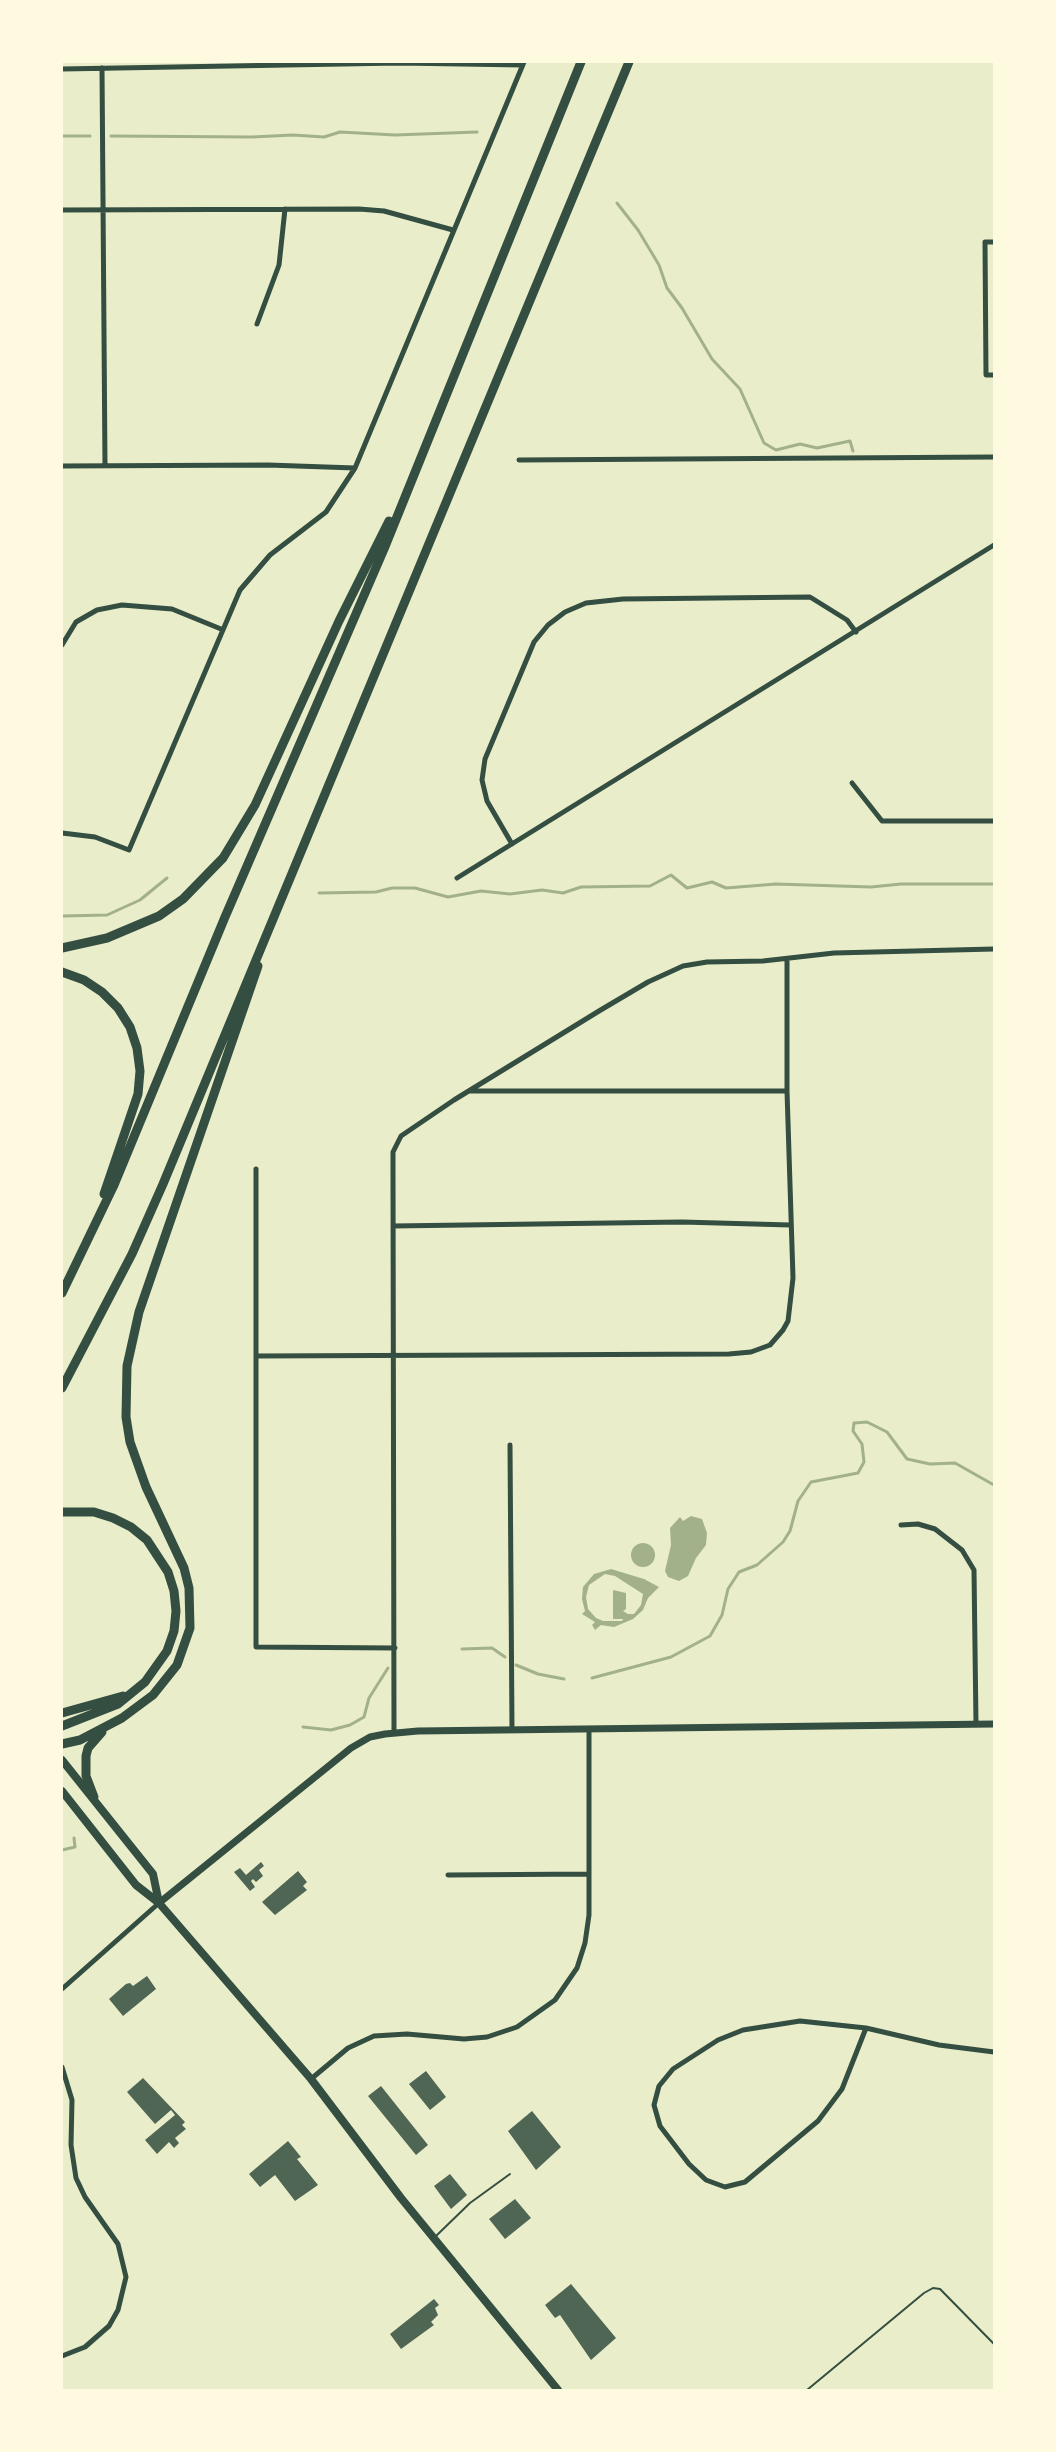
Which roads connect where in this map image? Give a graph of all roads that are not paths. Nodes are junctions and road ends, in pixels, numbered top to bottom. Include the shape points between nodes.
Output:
1 (582, 62) edge
2 (630, 62) edge
3 (523, 63) edge
4 (135, 64) edge
5 (102, 68) junction
6 (62, 69) edge
7 (285, 209) junction
8 (62, 210) edge
9 (103, 210) junction
10 (453, 230) junction
11 (994, 242) edge
12 (257, 324) dead end
13 (994, 375) edge
14 (994, 457) edge
15 (519, 459) dead end
16 (417, 465) junction
17 (62, 466) edge
18 (105, 466) junction
19 (355, 468) junction
20 (994, 545) edge
21 (221, 629) junction
22 (855, 632) junction
23 (62, 645) edge
24 (852, 783) dead end
25 (994, 821) edge
26 (62, 834) edge
27 (512, 844) junction
28 (458, 878) dead end
29 (277, 909) junction
30 (62, 948) edge
31 (994, 949) edge
32 (787, 959) junction
33 (62, 972) edge
34 (469, 1091) junction
35 (787, 1091) junction
36 (256, 1169) dead end
37 (790, 1225) junction
38 (393, 1226) junction
39 (85, 1247) junction
40 (62, 1293) edge
41 (257, 1356) junction
42 (392, 1356) junction
43 (62, 1388) edge
44 (510, 1445) dead end
45 (62, 1512) edge
46 (901, 1525) dead end
47 (395, 1648) junction
48 (131, 1694) junction
49 (62, 1713) edge
50 (122, 1718) junction
51 (976, 1724) junction
52 (994, 1724) edge
53 (62, 1726) edge
54 (589, 1729) junction
55 (512, 1730) junction
56 (394, 1732) junction
57 (62, 1744) edge
58 (62, 1760) edge
59 (62, 1791) edge
60 (94, 1797) junction
61 (589, 1874) junction
62 (448, 1875) dead end
63 (159, 1904) junction
64 (62, 1989) edge
65 (866, 2028) junction
66 (994, 2052) edge
67 (62, 2067) edge
68 (311, 2079) junction
69 (510, 2174) dead end
70 (434, 2238) junction
71 (994, 2344) edge
72 (62, 2356) edge
73 (558, 2391) edge
74 (807, 2391) edge

1 - 16 highway
2 - 29 highway
3 - 4 street
3 - 10 street
4 - 5 street
5 - 6 street
5 - 9 street
7 - 9 street
7 - 10 street via 384,210
7 - 12 street via 279,265
8 - 9 street
9 - 18 street
10 - 19 street
11 - 13 street via 985,242 986,375
14 - 15 street
16 - 30 highway via 339,621 255,806 223,858 190,893 159,916 107,938
16 - 39 highway
17 - 18 street
18 - 19 street
19 - 21 street via 326,512 248,577
20 - 22 street
21 - 23 street via 172,609 122,605 97,610 76,622
21 - 26 street via 129,850 95,837
22 - 27 street
22 - 27 street via 847,620 810,597 623,599 586,603 565,612 534,642 485,759 482,780 487,801
24 - 25 street via 882,821
27 - 28 street
29 - 43 highway via 132,1254
29 - 50 highway via 131,1339 125,1392 130,1442 146,1487 184,1568 192,1608 188,1638 177,1665 153,1695
31 - 32 street via 844,952
32 - 34 street via 707,962 672,970
32 - 35 street
33 - 39 highway via 84,980 118,1008 133,1038 140,1071 138,1094
34 - 35 street
34 - 38 street via 401,1136 393,1152
35 - 37 street
36 - 41 street
37 - 38 street via 682,1222
37 - 42 street via 790,1311 783,1330 761,1349 729,1354
38 - 42 street
39 - 40 highway
41 - 42 street
41 - 47 street via 256,1647
42 - 47 street
44 - 55 street
45 - 48 highway via 94,1512 131,1527 147,1540 168,1572 174,1591 174,1631 158,1667
46 - 51 street via 935,1529 962,1550 974,1570
47 - 56 street
48 - 49 highway
48 - 53 highway via 118,1704
50 - 57 highway via 80,1740
50 - 60 highway via 97,1736 88,1748 85,1766
51 - 52 street
51 - 54 street
54 - 55 street
54 - 61 street
55 - 56 street
56 - 63 street via 370,1737 351,1748
58 - 60 main road
59 - 63 main road via 136,1885
60 - 63 main road via 153,1874
61 - 62 street
61 - 68 street via 585,1943 570,1980 546,2008 518,2027 487,2037 374,2036 348,2048
63 - 64 street
63 - 68 main road
65 - 65 street via 800,2021 743,2030 718,2040 665,2077 655,2096 656,2116 674,2145 706,2180 725,2187 745,2182 828,2111 852,2068
65 - 66 street via 939,2045
67 - 72 street via 72,2100 71,2145 76,2178 118,2244 126,2277 118,2310 109,2326 85,2347
68 - 70 main road
69 - 70 lane via 470,2203
70 - 73 main road
71 - 74 lane via 940,2289 933,2288

